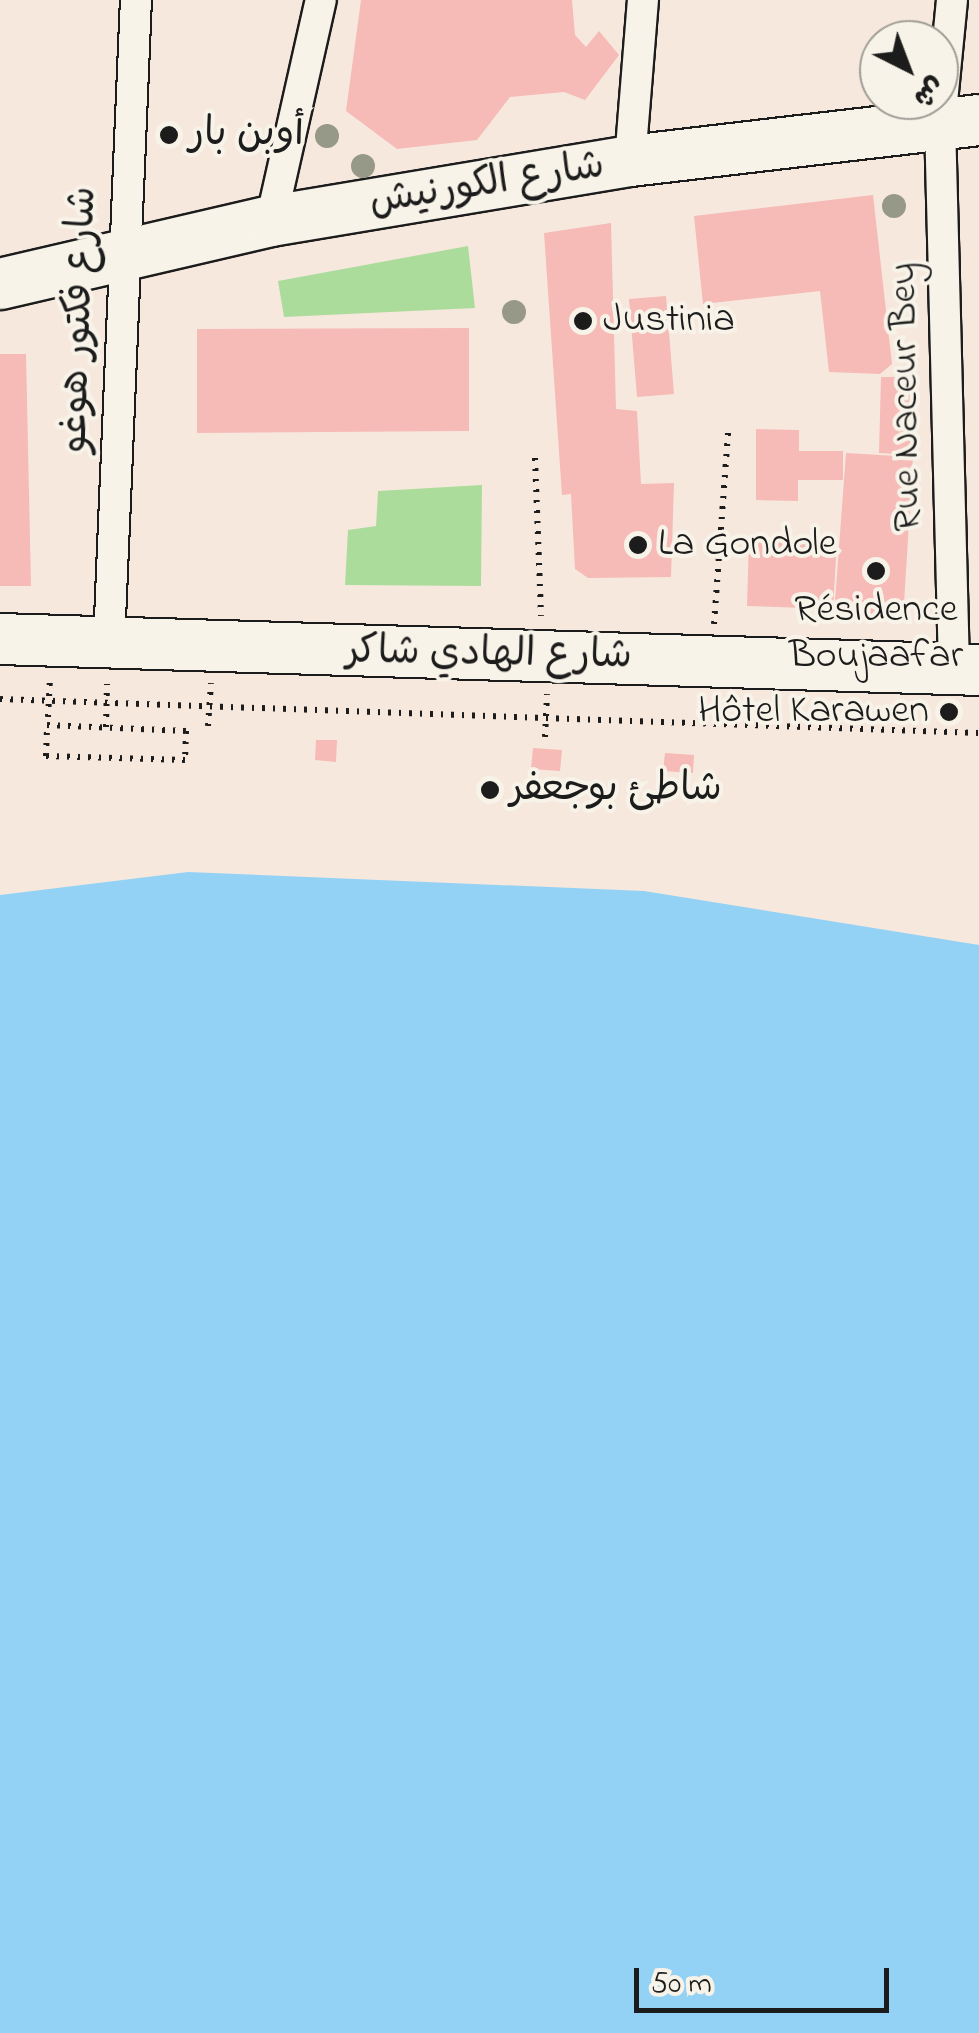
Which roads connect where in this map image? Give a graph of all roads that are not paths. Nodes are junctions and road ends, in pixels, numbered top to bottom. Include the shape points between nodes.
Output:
1 (136, 0) edge
2 (321, 0) edge
3 (643, 0) edge
4 (952, 0) edge
5 (960, 121) edge
6 (630, 161) junction
7 (271, 221) junction
8 (122, 255) junction
9 (0, 284) edge
10 (0, 639) edge
11 (108, 643) junction
12 (966, 670) edge

1 - 8 street, شارع فكتور هوغو
2 - 7 street
3 - 6 street
4 - 5 street, Rue Naceur Bey
5 - 6 main road, شارع الكورنيش
5 - 12 street, Rue Naceur Bey
6 - 7 main road, شارع الكورنيش
7 - 8 main road, شارع الكورنيش
8 - 9 main road, شارع الكورنيش
8 - 11 street, شارع فكتور هوغو
10 - 11 main road, شارع الهادي شاكر
11 - 12 main road, شارع الهادي شاكر

